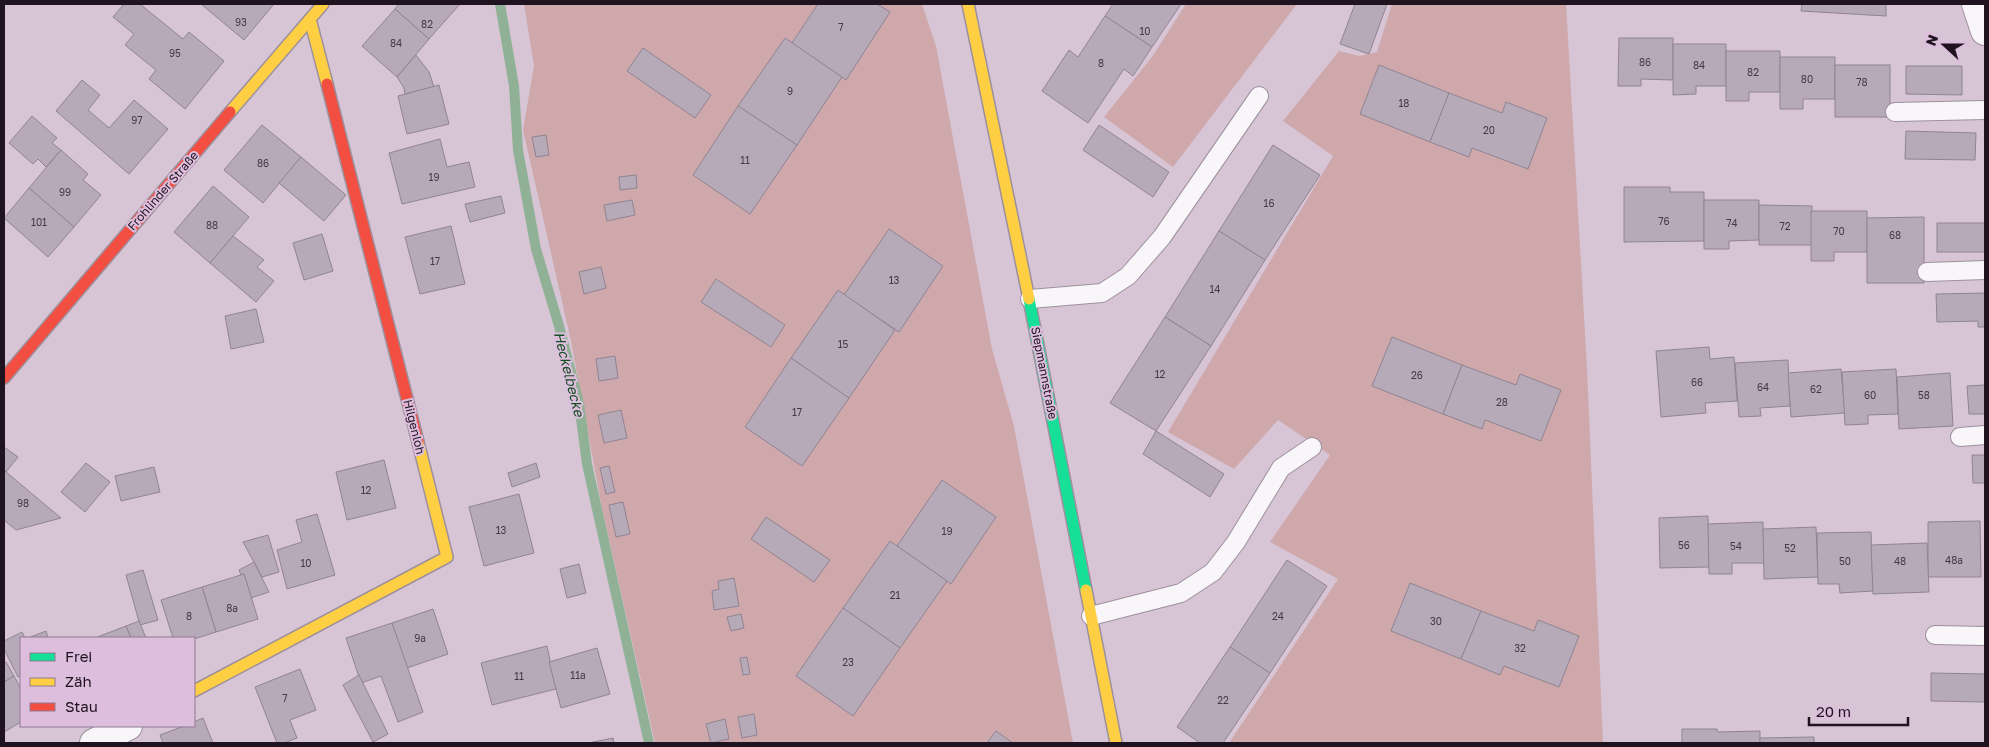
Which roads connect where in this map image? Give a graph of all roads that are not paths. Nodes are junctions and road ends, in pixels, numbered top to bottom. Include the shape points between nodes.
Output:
1 (323, 4) edge
2 (968, 4) edge
3 (1976, 4) edge
4 (310, 20) junction
5 (1985, 31) edge
6 (1259, 96) dead end
7 (1985, 110) edge
8 (1895, 112) dead end
9 (1985, 270) edge
10 (1927, 272) dead end
11 (1030, 300) junction
12 (4, 378) edge
13 (1985, 435) edge
14 (1960, 437) dead end
15 (1312, 447) dead end
16 (1091, 616) junction
17 (1935, 636) dead end
18 (1985, 636) edge
19 (195, 690) edge
20 (126, 727) edge
21 (94, 743) edge
22 (1116, 743) edge

1 - 4 street, Frohlinder Straße
2 - 11 street, Siepmannstraße
3 - 5 street
4 - 12 street, Frohlinder Straße
4 - 19 street, Hilgenloh via 447,557
6 - 11 lane via 1162,237 1128,276 1102,293
7 - 8 lane
9 - 10 lane
11 - 16 street, Siepmannstraße
13 - 14 lane
15 - 16 lane via 1281,468 1236,542 1213,572 1181,593
16 - 22 street, Siepmannstraße
17 - 18 lane
20 - 21 street

